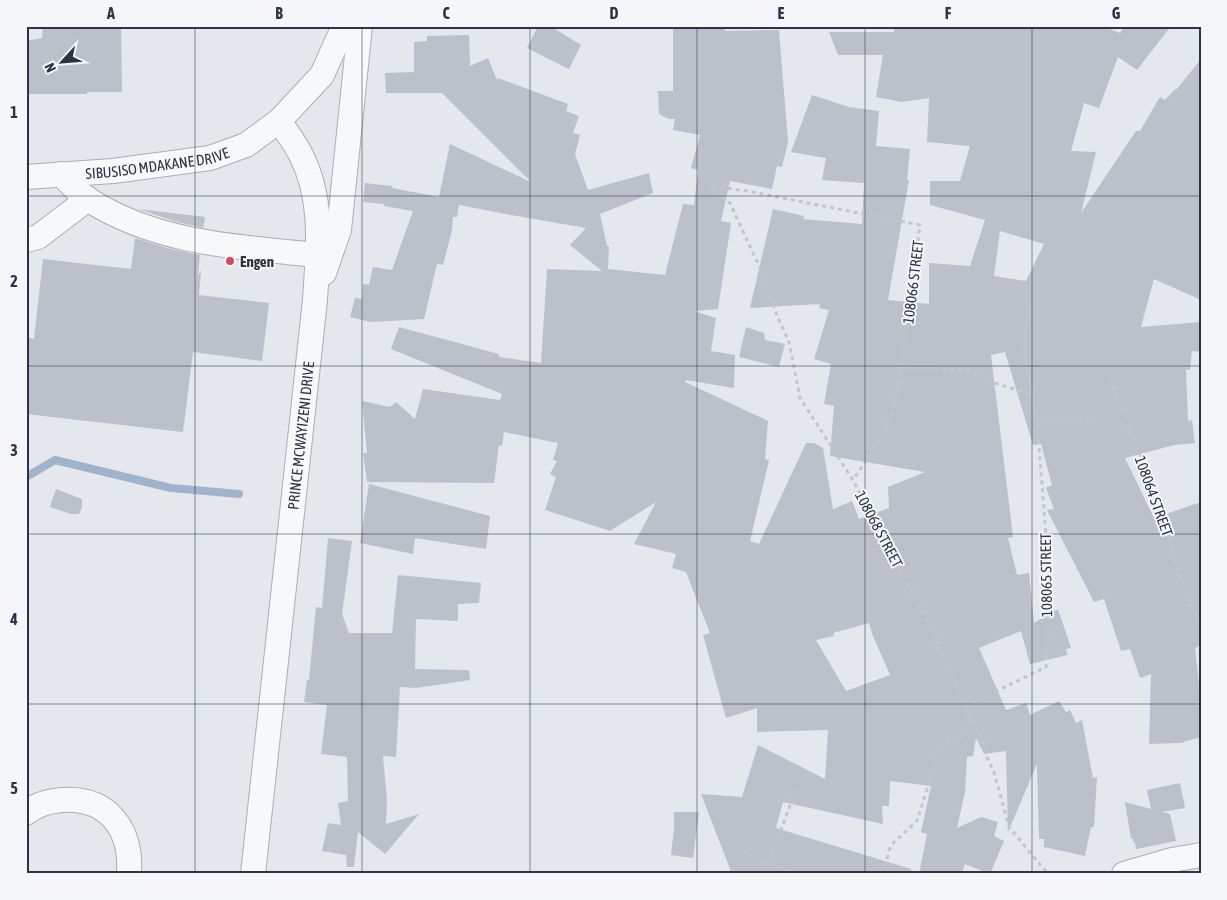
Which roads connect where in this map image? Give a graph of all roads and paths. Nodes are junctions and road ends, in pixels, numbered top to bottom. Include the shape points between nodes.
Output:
1 (344, 26) edge
2 (360, 26) edge
3 (279, 121) junction
4 (61, 174) junction
5 (26, 177) edge
6 (710, 186) joint
7 (88, 199) junction
8 (26, 240) edge
9 (317, 255) junction
10 (315, 300) junction
11 (1030, 310) dead end
12 (902, 368) junction
13 (1110, 379) dead end
14 (1031, 394) junction
15 (1117, 398) junction
16 (1037, 421) junction
17 (853, 480) junction
18 (1201, 622) edge
19 (966, 706) junction
20 (796, 790) dead end
21 (26, 813) edge
22 (742, 851) dead end
23 (1201, 855) edge
24 (769, 861) junction
25 (129, 874) edge
26 (253, 874) edge
27 (796, 874) edge
28 (882, 874) edge
29 (1048, 874) edge
30 (1124, 874) edge

1 - 3 street via 322,75
2 - 10 street via 339,230
3 - 4 street, SIBUSISO MDAKANE DRIVE via 246,145 210,158 113,171
3 - 9 street, PRINCE MCWAYIZENI DRIVE via 302,156 314,189 319,221
4 - 5 street, SIBUSISO MDAKANE DRIVE
4 - 7 street
6 - 12 path, 108066 STREET via 920,225
6 - 17 path, 108068 STREET via 730,203 760,268 789,342 800,398
7 - 8 street via 38,237
7 - 9 street via 158,232 200,242
9 - 10 street, PRINCE MCWAYIZENI DRIVE
10 - 26 street, PRINCE MCWAYIZENI DRIVE
11 - 14 path, 108065 STREET via 1023,346
12 - 14 path via 968,370 994,383
12 - 17 path, 108066 STREET via 897,398 885,432
13 - 15 path, 108064 STREET
14 - 16 path, 108065 STREET
15 - 16 path via 1103,403 1086,421
15 - 18 path, 108064 STREET via 1164,516 1189,604
16 - 19 path, 108065 STREET via 1048,574 1046,667
17 - 19 path, 108068 STREET via 934,634
19 - 28 path via 970,725 967,734 942,742 917,821 891,845
19 - 29 path, 108068 STREET via 994,772 1009,827
20 - 24 path
21 - 25 street via 50,801 82,801 99,807 110,814 121,828 130,860
22 - 24 path
23 - 30 street
24 - 27 path

